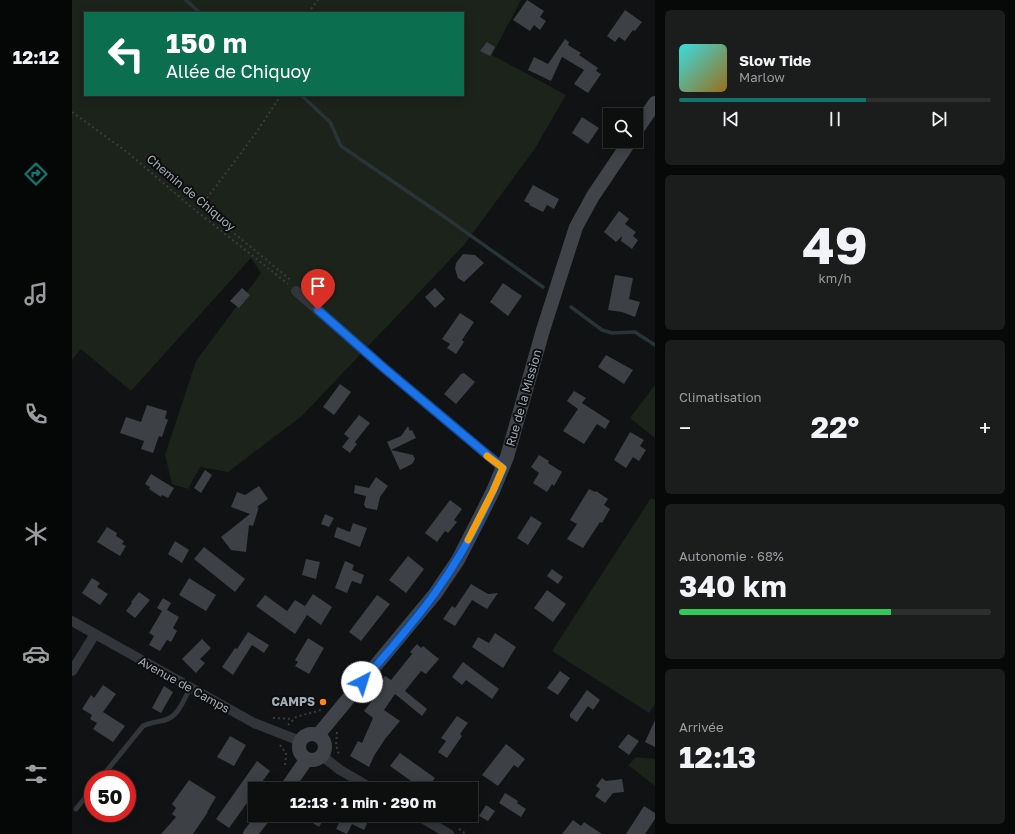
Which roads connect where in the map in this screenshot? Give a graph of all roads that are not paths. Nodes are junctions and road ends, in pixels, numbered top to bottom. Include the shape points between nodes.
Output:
1 (655, 103) edge
2 (643, 121) edge
3 (625, 148) edge
4 (295, 287) road end
5 (503, 468) junction
6 (72, 621) edge
7 (95, 634) junction
8 (72, 671) edge
9 (190, 688) junction
10 (318, 735) junction
11 (300, 741) junction
12 (321, 755) junction
13 (307, 759) junction
14 (107, 770) edge
15 (291, 782) edge
16 (366, 782) edge
17 (84, 799) edge
18 (76, 808) dead end
19 (259, 822) edge
20 (429, 822) edge
21 (250, 834) edge
22 (449, 834) edge

1 - 2 main road
3 - 5 main road, Rue de la Mission via 576,227
4 - 5 street via 384,368
5 - 10 main road, Rue de la Mission via 458,560 435,594 330,712
6 - 7 street, Avenue de Camps
7 - 8 street
7 - 9 street, Avenue de Camps
9 - 11 street, Avenue de Camps via 254,723
9 - 14 lane via 178,710 170,718 150,722 144,726
10 - 11 main road via 306,735
10 - 12 main road via 324,745
11 - 13 main road via 300,753
12 - 13 main road
12 - 16 street via 340,770
13 - 15 main road
17 - 18 lane
19 - 21 main road
20 - 22 street

